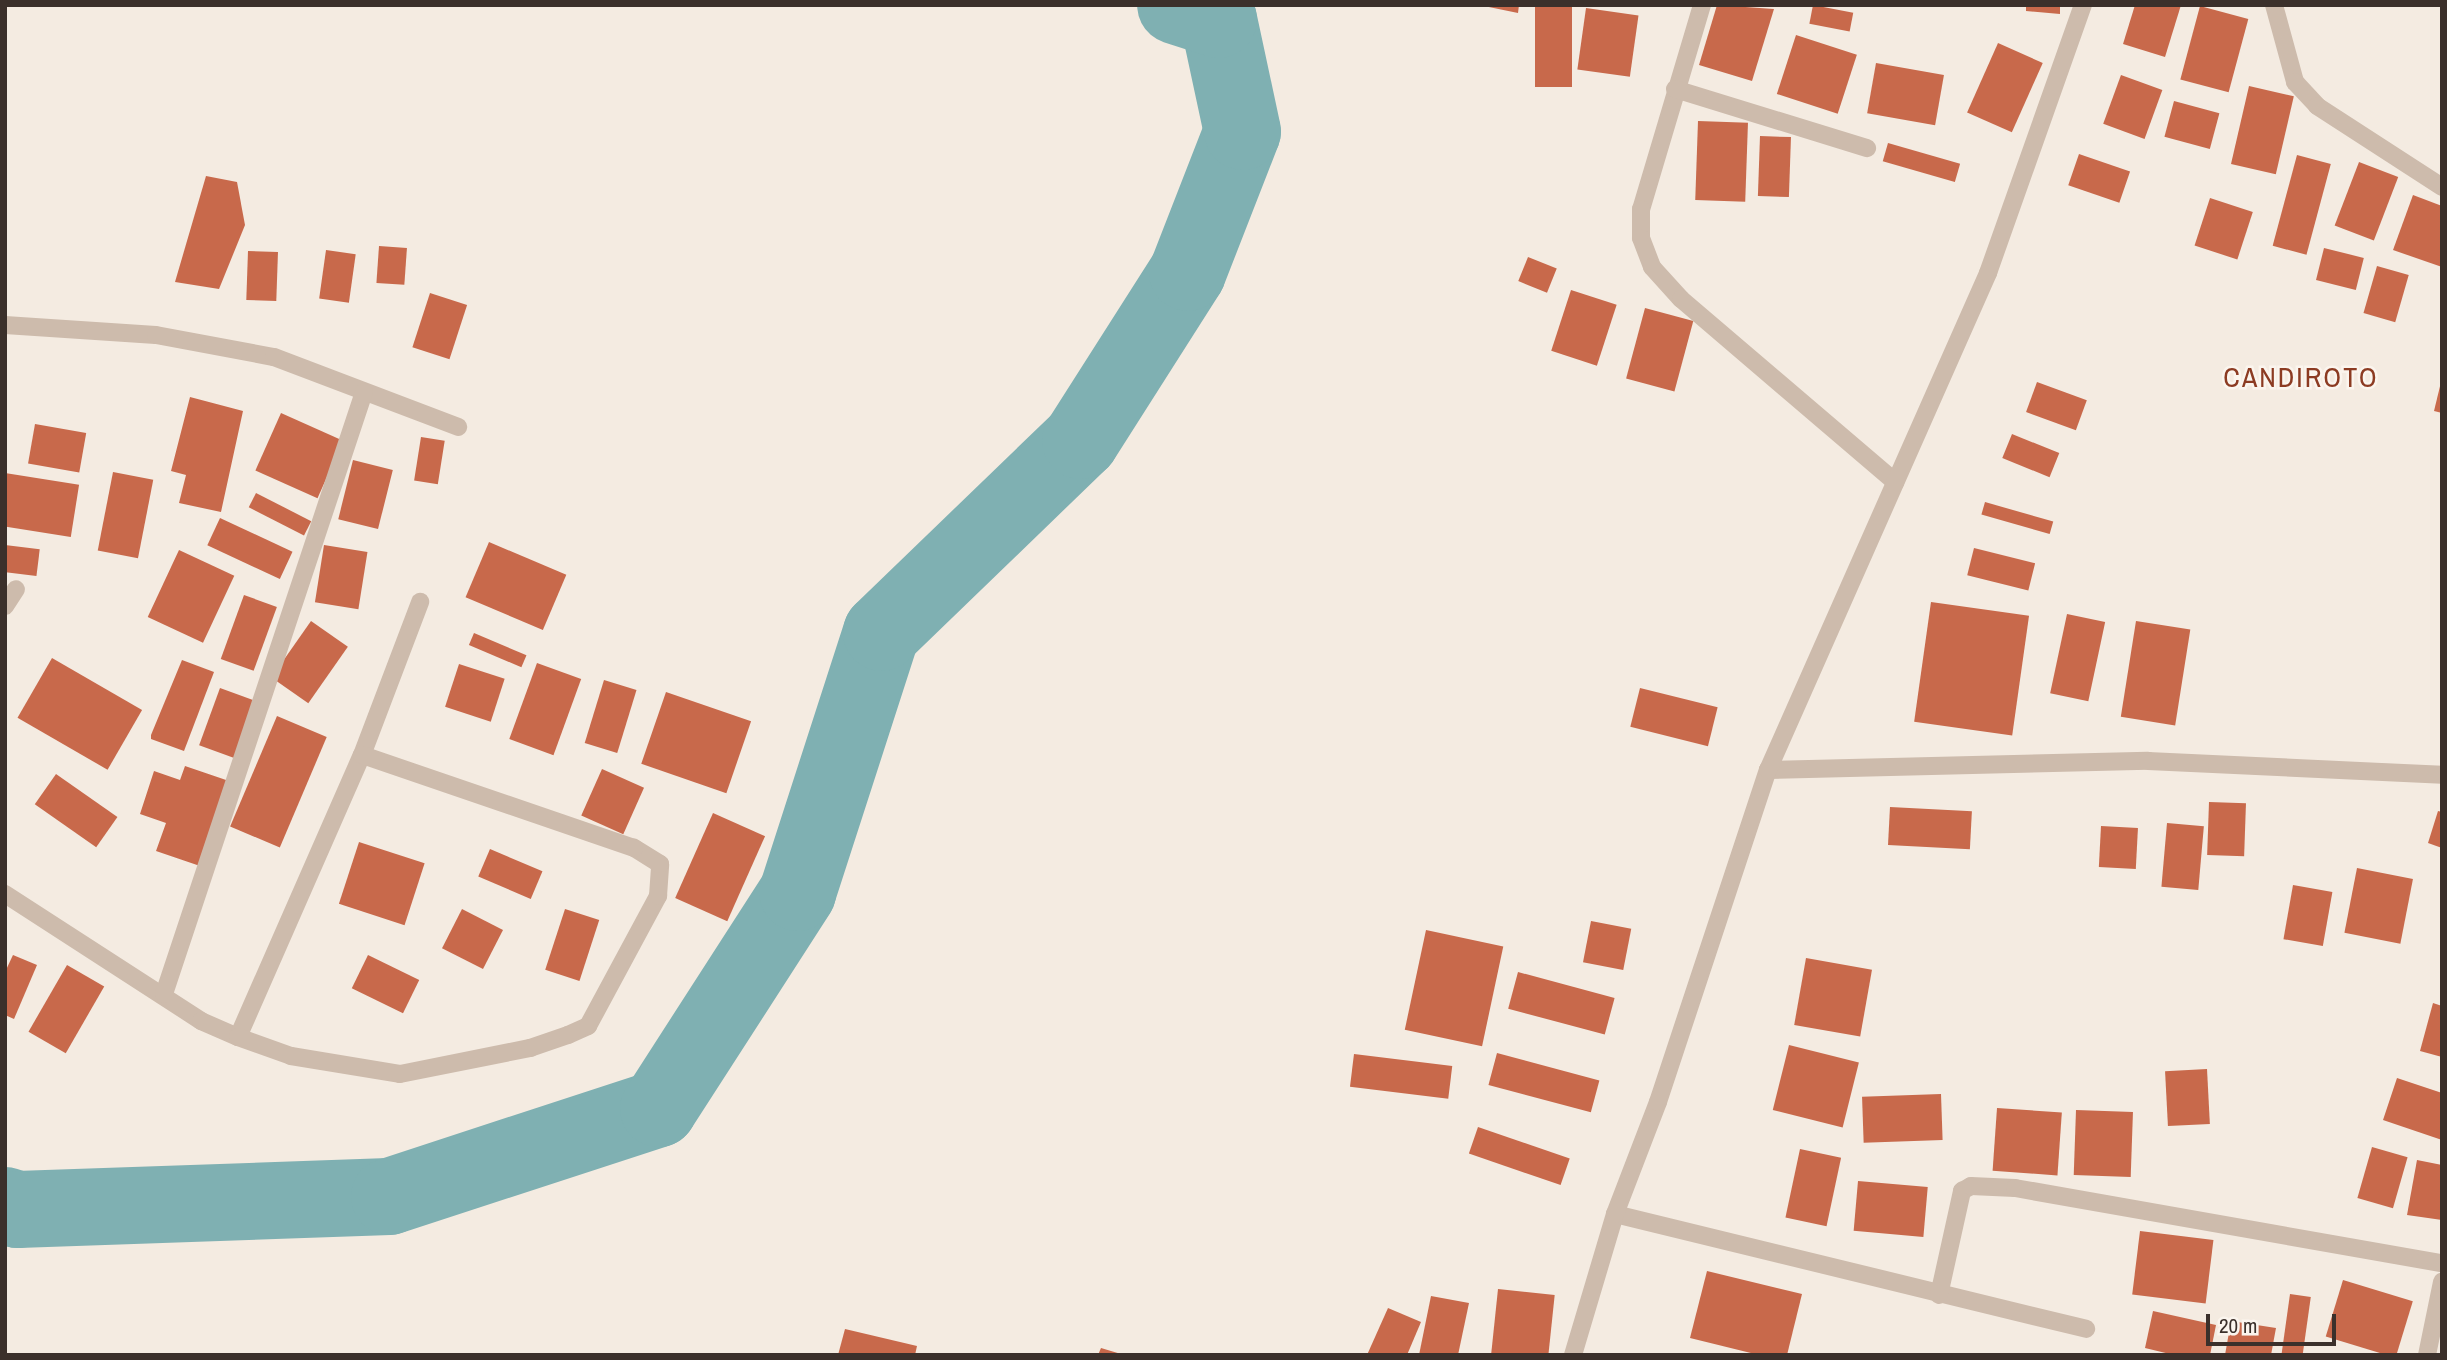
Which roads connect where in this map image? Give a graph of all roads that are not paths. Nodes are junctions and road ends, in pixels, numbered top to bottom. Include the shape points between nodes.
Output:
1 (1702, 5) edge
2 (2083, 5) edge
3 (2274, 5) edge
4 (1675, 89) junction
5 (1867, 148) dead end
6 (2442, 187) edge
7 (5, 325) edge
8 (364, 391) junction
9 (458, 427) dead end
10 (1895, 482) junction
11 (16, 589) dead end
12 (420, 602) dead end
13 (5, 606) edge
14 (362, 755) junction
15 (1768, 770) junction
16 (2442, 775) edge
17 (5, 894) edge
18 (164, 994) junction
19 (238, 1037) junction
20 (1615, 1214) junction
21 (2442, 1264) edge
22 (2442, 1282) edge
23 (1939, 1295) junction
24 (2086, 1329) dead end
25 (1573, 1355) edge
26 (2427, 1355) edge

1 - 4 street
2 - 10 street via 1987,273
3 - 6 street via 2295,82 2317,106
4 - 5 street
4 - 10 street via 1641,209 1641,238 1652,267 1681,299
7 - 8 street via 156,335 274,357
8 - 9 street
8 - 18 street
10 - 15 street
11 - 13 street
12 - 14 street
14 - 19 street
14 - 19 street via 634,848 660,864 658,896 588,1026 530,1048 400,1074 291,1056
15 - 16 street via 2148,761
15 - 20 street via 1658,1101
17 - 18 street
18 - 19 street via 201,1021
20 - 23 street
20 - 25 street
21 - 23 street via 2015,1188 1971,1186 1962,1191
22 - 26 street
23 - 24 street

